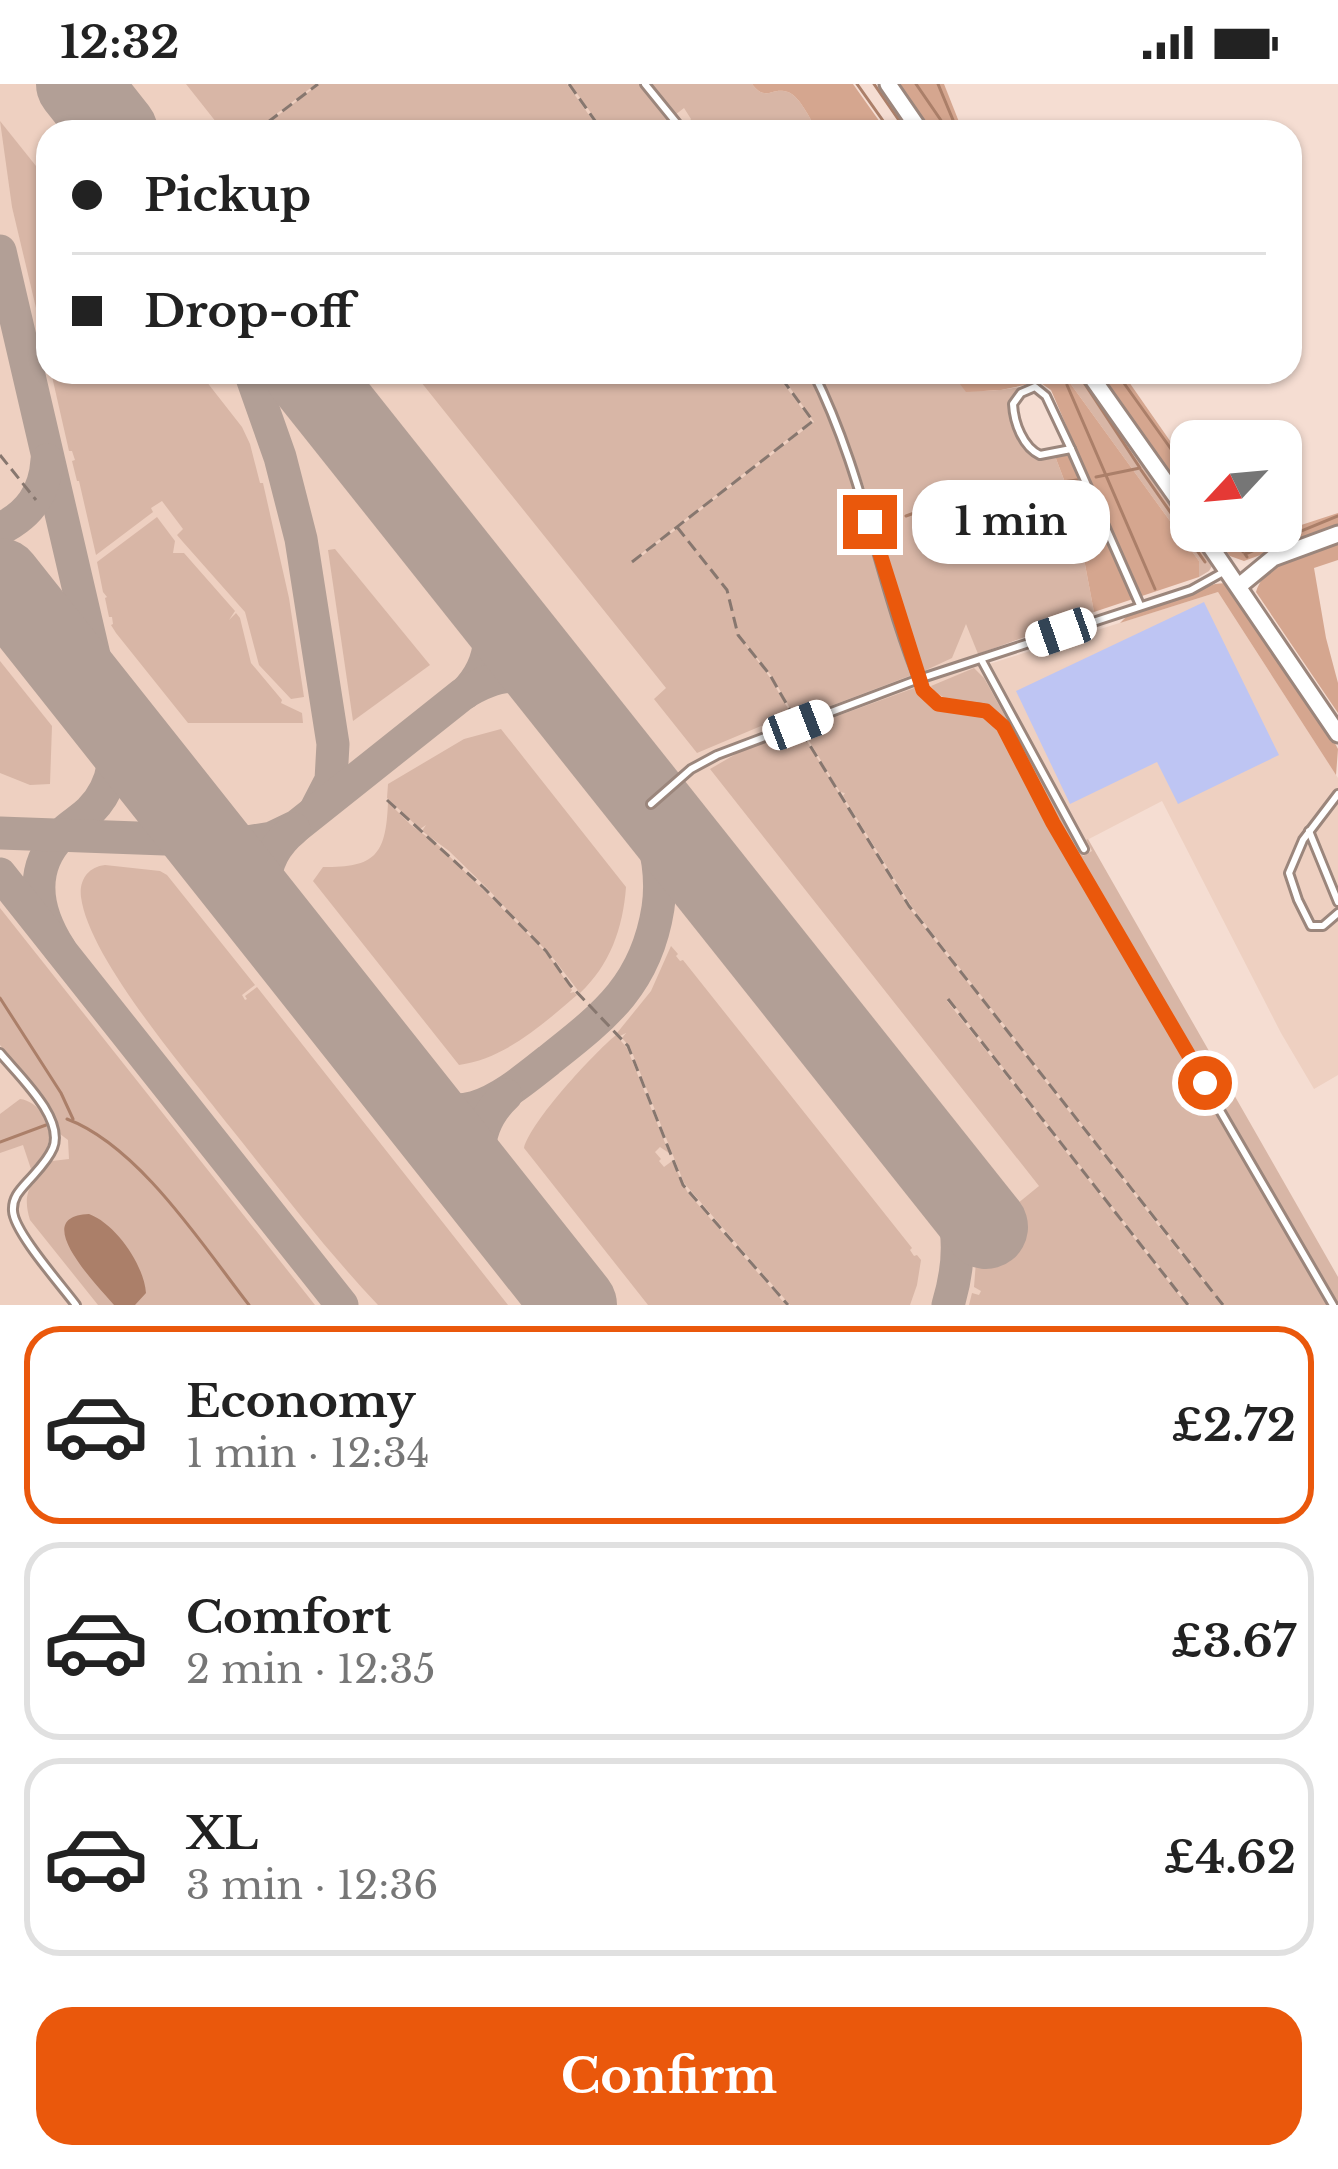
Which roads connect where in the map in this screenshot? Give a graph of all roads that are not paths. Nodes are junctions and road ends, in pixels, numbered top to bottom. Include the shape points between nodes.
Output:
1 (645, 84) edge
2 (888, 84) edge
3 (674, 120) edge
4 (913, 120) edge
5 (818, 384) edge
6 (1096, 384) edge
7 (1071, 449) junction
8 (1170, 488) edge
9 (1338, 534) edge
10 (1215, 552) edge
11 (1227, 569) junction
12 (1239, 586) junction
13 (1140, 605) junction
14 (981, 659) junction
15 (919, 680) junction
16 (1338, 734) edge
17 (1338, 794) edge
18 (651, 804) dead end
19 (1309, 831) junction
20 (1084, 849) dead end
21 (1338, 902) edge
22 (1338, 913) edge
23 (0, 1053) edge
24 (76, 1305) edge
25 (1333, 1305) edge

1 - 3 lane
2 - 4 street
5 - 15 lane
6 - 8 street
7 - 7 lane via 1031,451 1012,410 1018,395 1043,392
7 - 13 lane
9 - 12 street via 1273,558
10 - 11 street
11 - 12 street
11 - 13 lane via 1198,588
12 - 16 street
13 - 14 lane
14 - 15 lane
14 - 20 lane
15 - 18 lane via 702,762
15 - 25 lane via 935,703 986,711 1003,726
17 - 19 lane
19 - 21 lane
19 - 22 lane via 1290,868 1292,886 1311,926
23 - 24 lane via 56,1133 50,1154 16,1196 14,1217

